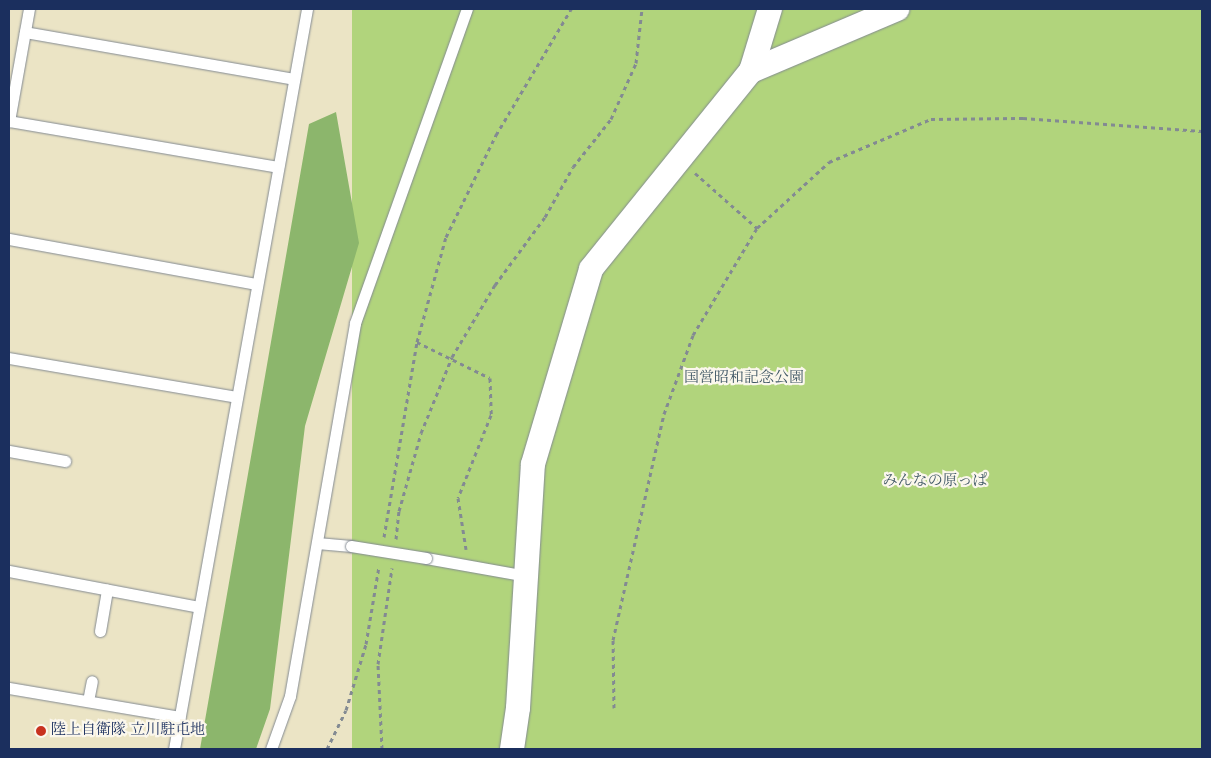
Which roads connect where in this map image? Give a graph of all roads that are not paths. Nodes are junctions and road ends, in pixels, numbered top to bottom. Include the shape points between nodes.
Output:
1 (29, 9) edge
2 (306, 9) edge
3 (467, 9) edge
4 (770, 9) edge
5 (897, 9) edge
6 (25, 32) junction
7 (751, 71) junction
8 (294, 79) junction
9 (9, 121) edge
10 (278, 167) junction
11 (9, 239) edge
12 (257, 284) junction
13 (9, 358) edge
14 (237, 397) junction
15 (9, 451) edge
16 (65, 461) dead end
17 (316, 544) junction
18 (9, 571) edge
19 (527, 576) junction
20 (107, 590) junction
21 (200, 607) junction
22 (100, 631) dead end
23 (92, 681) dead end
24 (9, 688) edge
25 (88, 701) junction
26 (180, 717) junction
27 (174, 749) edge
28 (271, 749) edge
29 (512, 749) edge

1 - 6 lane
2 - 8 lane
3 - 17 lane via 356,323
4 - 7 street
5 - 7 street
6 - 8 lane
6 - 9 lane
7 - 19 street via 591,269 533,464
8 - 10 lane
9 - 10 lane
10 - 12 lane
11 - 12 lane
12 - 14 lane
13 - 14 lane
14 - 21 lane
15 - 16 lane
17 - 19 lane, bridge via 351,546
17 - 28 lane via 290,696
18 - 20 lane
19 - 29 street
20 - 21 lane
20 - 22 lane
21 - 26 lane
23 - 25 lane
24 - 25 lane
25 - 26 lane
26 - 27 lane

